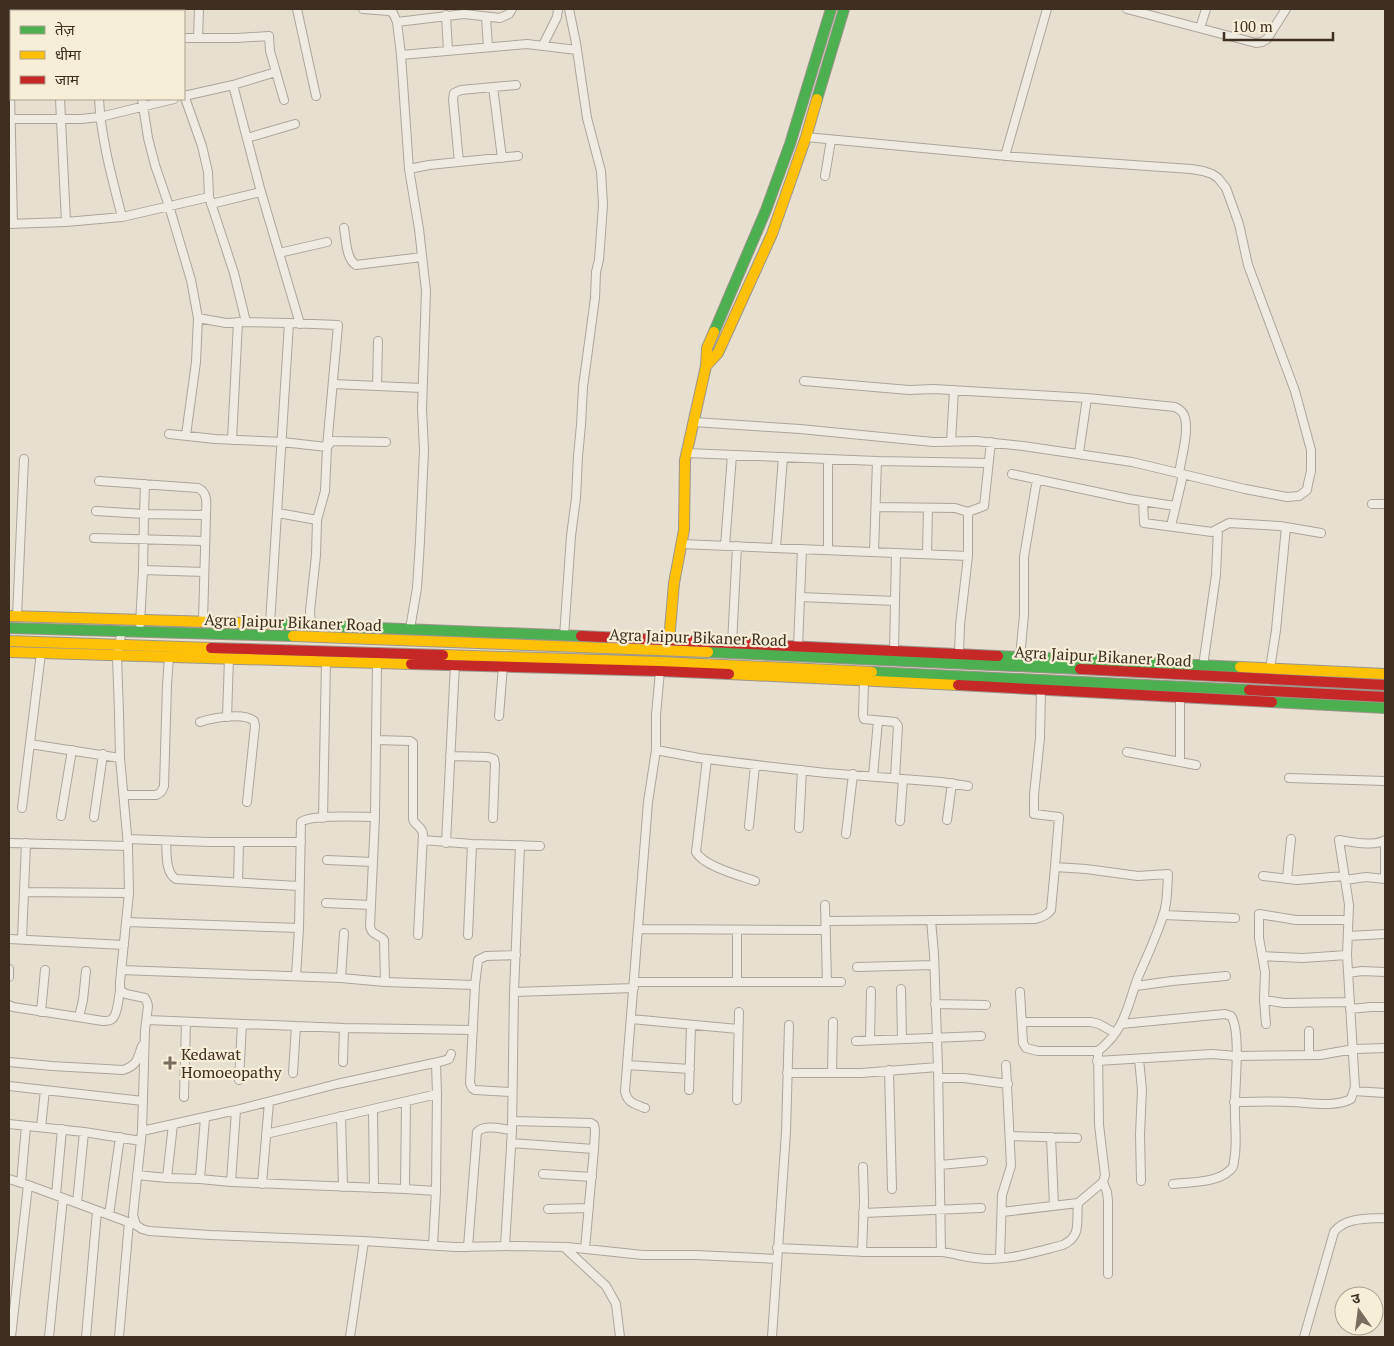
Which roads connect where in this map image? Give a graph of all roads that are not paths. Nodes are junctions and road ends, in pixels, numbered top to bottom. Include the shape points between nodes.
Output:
1 (199, 9) edge
2 (297, 9) edge
3 (363, 9) edge
4 (512, 9) edge
5 (558, 9) edge
6 (568, 9) edge
7 (831, 9) edge
8 (844, 9) edge
9 (1047, 9) edge
10 (1127, 9) edge
11 (1206, 9) edge
12 (1286, 9) edge
13 (10, 11) edge
14 (472, 12) edge
15 (433, 13) edge
16 (446, 15) junction
17 (486, 17) junction
18 (397, 22) junction
19 (1200, 28) junction
20 (198, 37) junction
21 (185, 38) edge
22 (9, 40) edge
23 (543, 45) junction
24 (9, 46) edge
25 (488, 47) junction
26 (448, 50) junction
27 (577, 50) junction
28 (401, 55) junction
29 (276, 72) junction
30 (232, 85) junction
31 (516, 85) dead end
32 (493, 87) junction
33 (185, 96) edge
34 (316, 96) dead end
35 (185, 99) edge
36 (60, 100) edge
37 (99, 100) edge
38 (164, 100) edge
39 (284, 100) dead end
40 (143, 102) edge
41 (100, 116) junction
42 (62, 118) junction
43 (10, 119) edge
44 (295, 124) dead end
45 (806, 137) junction
46 (247, 138) junction
47 (831, 140) junction
48 (518, 156) dead end
49 (1005, 156) junction
50 (502, 158) junction
51 (459, 162) junction
52 (409, 169) junction
53 (825, 176) dead end
54 (775, 186) junction
55 (788, 191) junction
56 (261, 192) junction
57 (210, 201) junction
58 (169, 206) junction
59 (122, 217) junction
60 (66, 222) junction
61 (11, 224) edge
62 (344, 228) dead end
63 (327, 242) dead end
64 (279, 253) junction
65 (422, 257) junction
66 (198, 318) junction
67 (238, 322) junction
68 (246, 322) junction
69 (289, 323) junction
70 (300, 324) junction
71 (378, 341) dead end
72 (706, 366) junction
73 (804, 381) dead end
74 (334, 384) junction
75 (377, 386) junction
76 (422, 388) junction
77 (954, 390) junction
78 (1087, 398) junction
79 (694, 422) junction
80 (169, 434) dead end
81 (186, 435) junction
82 (232, 440) junction
83 (282, 442) junction
84 (386, 442) dead end
85 (951, 442) junction
86 (991, 442) junction
87 (327, 447) junction
88 (686, 453) junction
89 (1079, 453) junction
90 (732, 455) junction
91 (783, 457) junction
92 (828, 458) junction
93 (24, 459) dead end
94 (877, 460) junction
95 (988, 463) junction
96 (1012, 474) dead end
97 (1181, 474) junction
98 (1038, 479) junction
99 (99, 481) dead end
100 (145, 484) junction
101 (1143, 501) junction
102 (1372, 504) dead end
103 (1385, 504) edge
104 (1175, 506) junction
105 (876, 507) junction
106 (928, 508) junction
107 (96, 511) dead end
108 (968, 512) junction
109 (278, 513) junction
110 (144, 514) junction
111 (206, 515) junction
112 (317, 520) junction
113 (1171, 526) junction
114 (1286, 527) junction
115 (1218, 529) junction
116 (1321, 533) dead end
117 (94, 538) dead end
118 (144, 539) junction
119 (205, 541) junction
120 (681, 544) junction
121 (725, 546) junction
122 (737, 546) junction
123 (776, 548) junction
124 (802, 549) junction
125 (828, 550) junction
126 (874, 552) junction
127 (896, 553) junction
128 (927, 554) junction
129 (968, 556) junction
130 (143, 570) junction
131 (204, 572) junction
132 (800, 597) junction
133 (894, 601) junction
134 (13, 616) edge
135 (140, 620) junction
136 (202, 621) junction
137 (270, 624) junction
138 (311, 625) junction
139 (9, 628) edge
140 (410, 628) junction
141 (122, 630) junction
142 (140, 631) junction
143 (564, 636) junction
144 (9, 641) edge
145 (669, 641) junction
146 (120, 644) junction
147 (732, 644) junction
148 (798, 647) junction
149 (894, 651) junction
150 (9, 652) edge
151 (41, 653) junction
152 (959, 654) junction
153 (117, 656) junction
154 (169, 657) junction
155 (1020, 657) junction
156 (229, 658) junction
157 (326, 661) junction
158 (378, 662) junction
159 (455, 664) junction
160 (503, 666) junction
161 (1203, 666) junction
162 (1270, 669) junction
163 (660, 671) junction
164 (1385, 674) edge
165 (864, 681) junction
166 (1385, 685) edge
167 (1041, 689) junction
168 (1180, 697) junction
169 (1385, 698) edge
170 (1385, 708) edge
171 (500, 716) dead end
172 (227, 717) junction
173 (878, 721) junction
174 (200, 722) dead end
175 (376, 740) junction
176 (30, 744) junction
177 (72, 750) junction
178 (656, 750) junction
179 (1127, 752) dead end
180 (104, 754) junction
181 (450, 756) junction
182 (120, 758) junction
183 (707, 760) junction
184 (1180, 762) junction
185 (755, 765) junction
186 (1196, 765) dead end
187 (802, 770) junction
188 (853, 774) junction
189 (873, 776) junction
190 (1289, 778) dead end
191 (899, 779) junction
192 (1385, 781) edge
193 (952, 783) junction
194 (968, 786) dead end
195 (124, 795) junction
196 (247, 802) dead end
197 (22, 808) dead end
198 (61, 816) dead end
199 (94, 817) dead end
200 (375, 817) junction
201 (323, 818) junction
202 (493, 818) dead end
203 (947, 820) dead end
204 (900, 821) dead end
205 (749, 826) dead end
206 (799, 828) dead end
207 (846, 834) dead end
208 (1291, 839) dead end
209 (423, 840) junction
210 (166, 841) junction
211 (1385, 841) edge
212 (128, 842) junction
213 (301, 842) junction
214 (26, 843) junction
215 (239, 843) junction
216 (446, 843) junction
217 (9, 844) edge
218 (472, 844) junction
219 (520, 845) junction
220 (540, 846) dead end
221 (327, 860) dead end
222 (373, 862) junction
223 (1055, 867) junction
224 (1263, 876) dead end
225 (1345, 878) junction
226 (1287, 879) junction
227 (755, 881) dead end
228 (238, 882) junction
229 (299, 886) junction
230 (24, 892) junction
231 (129, 893) junction
232 (326, 903) dead end
233 (371, 905) junction
234 (825, 905) dead end
235 (1164, 916) junction
236 (1235, 918) dead end
237 (931, 920) junction
238 (1348, 920) junction
239 (826, 921) junction
240 (126, 922) junction
241 (298, 928) junction
242 (639, 929) junction
243 (737, 930) junction
244 (826, 930) junction
245 (344, 933) dead end
246 (1385, 934) edge
247 (418, 935) dead end
248 (468, 935) dead end
249 (1348, 936) junction
250 (9, 938) edge
251 (22, 939) junction
252 (124, 945) junction
253 (516, 955) junction
254 (1347, 955) junction
255 (1262, 956) junction
256 (934, 965) junction
257 (857, 967) dead end
258 (45, 970) dead end
259 (121, 970) junction
260 (86, 971) dead end
261 (1385, 972) edge
262 (1348, 973) junction
263 (296, 976) junction
264 (1226, 976) dead end
265 (341, 978) junction
266 (385, 982) junction
267 (736, 982) junction
268 (827, 982) junction
269 (841, 982) dead end
270 (475, 984) junction
271 (634, 985) junction
272 (1136, 986) junction
273 (901, 989) dead end
274 (120, 990) junction
275 (871, 991) dead end
276 (514, 992) junction
277 (1020, 992) dead end
278 (1264, 1000) junction
279 (935, 1004) junction
280 (9, 1005) edge
281 (986, 1005) dead end
282 (1350, 1005) junction
283 (1385, 1007) edge
284 (41, 1012) junction
285 (739, 1012) dead end
286 (79, 1017) junction
287 (631, 1019) junction
288 (147, 1020) junction
289 (186, 1022) junction
290 (833, 1022) dead end
291 (1022, 1022) junction
292 (242, 1024) junction
293 (691, 1024) junction
294 (1121, 1024) junction
295 (1266, 1024) dead end
296 (789, 1025) dead end
297 (296, 1026) junction
298 (344, 1028) junction
299 (738, 1029) junction
300 (473, 1030) junction
301 (1309, 1031) dead end
302 (1115, 1033) junction
303 (981, 1036) dead end
304 (937, 1038) junction
305 (145, 1039) junction
306 (902, 1039) junction
307 (856, 1040) dead end
308 (870, 1040) junction
309 (1385, 1048) edge
310 (1354, 1049) junction
311 (1098, 1051) junction
312 (451, 1054) dead end
313 (1309, 1055) junction
314 (1236, 1056) junction
315 (1139, 1059) junction
316 (1097, 1061) junction
317 (9, 1062) edge
318 (343, 1062) dead end
319 (436, 1063) junction
320 (628, 1065) junction
321 (1006, 1065) dead end
322 (938, 1067) junction
323 (690, 1069) junction
324 (889, 1070) junction
325 (293, 1073) dead end
326 (787, 1073) junction
327 (832, 1073) junction
328 (938, 1078) junction
329 (238, 1080) dead end
330 (1008, 1084) junction
331 (9, 1086) edge
332 (45, 1090) junction
333 (689, 1090) dead end
334 (1354, 1091) junction
335 (512, 1092) junction
336 (1385, 1092) edge
337 (437, 1094) junction
338 (184, 1097) dead end
339 (737, 1100) dead end
340 (143, 1101) junction
341 (269, 1102) junction
342 (406, 1102) junction
343 (1234, 1102) junction
344 (645, 1108) dead end
345 (373, 1109) junction
346 (236, 1110) junction
347 (341, 1116) junction
348 (205, 1118) junction
349 (512, 1121) junction
350 (9, 1124) edge
351 (173, 1124) junction
352 (26, 1126) junction
353 (41, 1128) junction
354 (62, 1130) junction
355 (512, 1130) junction
356 (142, 1131) junction
357 (84, 1132) junction
358 (266, 1134) junction
359 (1010, 1136) junction
360 (120, 1137) junction
361 (1051, 1137) junction
362 (1077, 1138) dead end
363 (141, 1140) junction
364 (511, 1143) junction
365 (594, 1149) junction
366 (983, 1161) dead end
367 (940, 1165) junction
368 (863, 1167) dead end
369 (137, 1174) junction
370 (543, 1174) dead end
371 (592, 1177) junction
372 (167, 1178) junction
373 (9, 1179) edge
374 (200, 1179) junction
375 (1141, 1181) dead end
376 (231, 1182) junction
377 (1103, 1182) junction
378 (24, 1184) junction
379 (262, 1184) junction
380 (1173, 1184) dead end
381 (343, 1187) junction
382 (374, 1188) junction
383 (405, 1189) junction
384 (892, 1189) dead end
385 (436, 1191) junction
386 (59, 1197) junction
387 (77, 1203) junction
388 (1078, 1203) junction
389 (1054, 1206) junction
390 (589, 1208) junction
391 (981, 1208) dead end
392 (548, 1209) dead end
393 (940, 1209) junction
394 (97, 1211) junction
395 (1002, 1212) junction
396 (864, 1213) junction
397 (109, 1215) junction
398 (1385, 1218) edge
399 (132, 1223) junction
400 (364, 1240) junction
401 (433, 1245) junction
402 (505, 1246) junction
403 (468, 1247) junction
404 (564, 1247) junction
405 (777, 1248) junction
406 (585, 1249) junction
407 (862, 1252) junction
408 (941, 1252) junction
409 (1000, 1258) junction
410 (777, 1259) junction
411 (1108, 1274) dead end
412 (11, 1337) edge
413 (49, 1337) edge
414 (86, 1337) edge
415 (119, 1337) edge
416 (350, 1337) edge
417 (620, 1337) edge
418 (772, 1337) edge
419 (1304, 1337) edge

1 - 20 street
2 - 34 street
3 - 18 street via 389,11 394,13
4 - 17 street via 505,17
5 - 23 street
6 - 27 street
7 - 54 main road
8 - 45 main road
9 - 49 street
10 - 19 street
11 - 19 street
12 - 19 street via 1262,42 1249,42
13 - 22 street
14 - 16 street
14 - 17 street
15 - 16 street
15 - 18 street
16 - 26 street
17 - 25 street
18 - 28 street
20 - 21 street
20 - 29 street via 269,36
23 - 25 street
23 - 27 street
24 - 43 street
25 - 26 street
26 - 28 street
27 - 143 street via 585,110 601,171 602,215 583,387
28 - 52 street
29 - 30 street
29 - 39 street
30 - 33 street
30 - 46 street
31 - 32 street
32 - 50 street
32 - 51 street via 454,93
35 - 57 street via 204,154
36 - 42 street
37 - 41 street
38 - 40 street
40 - 41 street
40 - 58 street via 148,138
41 - 42 street
41 - 59 street
42 - 43 street
42 - 60 street
43 - 61 street
44 - 46 street
45 - 47 street
45 - 55 main road
46 - 56 street
47 - 49 street
47 - 53 street
48 - 50 street
49 - 97 street via 1203,170 1218,178 1226,188 1240,224 1248,266 1296,391 1310,444 1311,471 1306,490 1294,497
50 - 51 street
51 - 52 street
52 - 65 street
54 - 55 main road
54 - 72 main road via 707,348
55 - 72 main road via 718,354
56 - 57 street
56 - 64 street
57 - 58 street
57 - 68 street
58 - 59 street
58 - 66 street via 191,280
59 - 60 street
60 - 61 street
62 - 65 street via 353,264
63 - 64 street
64 - 70 street
65 - 76 street via 426,291
66 - 67 street
66 - 81 street
67 - 68 street
67 - 82 street
68 - 69 street
69 - 70 street
69 - 83 street
70 - 74 street via 338,325
71 - 75 street
72 - 79 main road
73 - 77 street via 909,390
74 - 75 street
74 - 87 street
75 - 76 street
76 - 140 street via 424,450 420,541
77 - 78 street
77 - 85 street
78 - 89 street
78 - 97 street via 1179,409 1184,415 1186,428
79 - 85 street
79 - 88 main road
80 - 81 street
81 - 82 street
82 - 83 street
83 - 87 street
83 - 109 street
84 - 87 street via 332,441
85 - 86 street
86 - 89 street
86 - 95 street
87 - 112 street via 325,491
88 - 90 street
88 - 120 main road
89 - 97 street
90 - 91 street
90 - 121 street
91 - 92 street
91 - 123 street
92 - 94 street
92 - 125 street
93 - 134 street
94 - 95 street
94 - 105 street
95 - 108 street via 984,506
96 - 98 street
97 - 104 street
98 - 101 street
98 - 155 street via 1024,557
99 - 100 street
100 - 110 street
100 - 111 street via 202,490 206,498
101 - 104 street
101 - 113 street via 1144,523
102 - 103 street
104 - 113 street
105 - 106 street
105 - 126 street
106 - 108 street via 955,508
106 - 128 street
107 - 110 street
108 - 129 street
109 - 112 street
109 - 137 street
110 - 111 street
110 - 118 street
111 - 119 street
112 - 138 street
113 - 115 street via 1212,532
114 - 115 street via 1229,523
114 - 116 street
114 - 162 street
115 - 161 street via 1216,575
117 - 118 street
118 - 119 street
118 - 130 street
119 - 131 street
120 - 121 street
120 - 145 main road
121 - 122 street
122 - 123 street
122 - 147 street
123 - 124 street
124 - 125 street
124 - 132 street
125 - 126 street
126 - 127 street
127 - 128 street
127 - 133 street
128 - 129 street
129 - 152 street
130 - 131 street
130 - 135 street
131 - 136 street
132 - 133 street
132 - 148 street
133 - 149 street
134 - 135 main road
135 - 136 main road
135 - 142 street
136 - 137 main road
137 - 138 main road
138 - 140 main road
139 - 141 main road, Agra Jaipur Bikaner Road
140 - 143 main road
141 - 142 main road, Agra Jaipur Bikaner Road
141 - 146 street
142 - 166 main road, Agra Jaipur Bikaner Road via 864,659
143 - 145 main road
144 - 146 main road, Agra Jaipur Bikaner Road
145 - 147 main road
146 - 153 street
146 - 169 main road, Agra Jaipur Bikaner Road via 661,662
147 - 148 main road
148 - 149 main road
149 - 152 main road
150 - 151 main road
151 - 153 main road
151 - 176 street
152 - 155 main road
153 - 154 main road
153 - 182 street
154 - 156 main road
154 - 195 street via 164,786 156,795
155 - 161 main road
156 - 157 main road
156 - 172 street
157 - 158 main road
157 - 201 street
158 - 159 main road
158 - 175 street
159 - 160 main road
159 - 181 street
160 - 163 main road
160 - 171 street
161 - 162 main road
162 - 164 main road
163 - 165 main road
163 - 178 street
165 - 167 main road
165 - 173 street via 863,717
167 - 168 main road
167 - 223 street via 1034,814 1059,817
168 - 170 main road
168 - 184 street
172 - 174 street
172 - 196 street via 249,718 254,723
173 - 189 street
173 - 191 street via 895,722 898,726
175 - 200 street
175 - 209 street via 414,743 413,819 422,829
176 - 177 street
176 - 197 street
177 - 180 street
177 - 198 street
178 - 183 street
178 - 242 street via 648,802
179 - 184 street
180 - 182 street
180 - 199 street
181 - 202 street via 494,759
181 - 216 street
182 - 195 street
183 - 185 street
183 - 227 street via 696,852 706,862
184 - 186 street
185 - 187 street
185 - 205 street
187 - 188 street
187 - 206 street
188 - 189 street
188 - 207 street
189 - 191 street
190 - 192 street
191 - 193 street
191 - 204 street
193 - 194 street
193 - 203 street
195 - 212 street
200 - 201 street
200 - 222 street
201 - 213 street via 303,820
208 - 226 street
209 - 216 street
209 - 247 street
210 - 212 street
210 - 215 street
210 - 228 street via 169,871 176,879
211 - 225 street via 1385,879
211 - 225 street via 1365,844 1339,840
212 - 214 street
212 - 231 street
213 - 215 street
213 - 229 street
214 - 217 street
214 - 230 street
215 - 228 street
216 - 218 street
218 - 219 street
218 - 248 street
219 - 220 street
219 - 253 street
221 - 222 street
222 - 233 street
223 - 235 street via 1138,876 1168,874
223 - 237 street via 1051,910 1043,917
224 - 226 street
225 - 226 street
225 - 238 street
228 - 229 street
229 - 241 street
230 - 231 street
230 - 251 street
231 - 240 street
232 - 233 street
233 - 266 street via 370,929 383,938 385,944
234 - 239 street
235 - 236 street
235 - 272 street
237 - 239 street
237 - 256 street
238 - 249 street
238 - 255 street via 1296,920 1259,914
239 - 244 street
240 - 241 street
240 - 252 street
241 - 263 street
242 - 243 street
242 - 271 street
243 - 244 street
243 - 267 street
244 - 268 street
245 - 265 street
246 - 249 street
249 - 254 street
250 - 251 street
251 - 252 street
252 - 259 street
253 - 270 street via 481,958
253 - 276 street
254 - 255 street
254 - 262 street
255 - 278 street
256 - 257 street
256 - 279 street
258 - 284 street
259 - 263 street
259 - 274 street
260 - 286 street
261 - 262 street
262 - 282 street
263 - 265 street
264 - 272 street
265 - 266 street
266 - 270 street
267 - 268 street
267 - 271 street
268 - 269 street
270 - 300 street
271 - 276 street
271 - 287 street
272 - 294 street
273 - 306 street
274 - 286 street via 113,1019 103,1021
274 - 288 street via 145,998
275 - 308 street
276 - 335 street
277 - 291 street
278 - 282 street
278 - 295 street
279 - 281 street
279 - 304 street
280 - 284 street
282 - 283 street
282 - 310 street
284 - 286 street
285 - 299 street
287 - 293 street
287 - 320 street
288 - 289 street
288 - 305 street
289 - 292 street
289 - 338 street
290 - 327 street
291 - 302 street via 1091,1022
291 - 311 street via 1026,1048
292 - 297 street
292 - 329 street
293 - 299 street
293 - 323 street
294 - 302 street
294 - 314 street via 1225,1014 1233,1019
296 - 326 street
297 - 298 street
297 - 325 street
298 - 300 street
298 - 318 street
299 - 339 street
300 - 335 street via 472,1088
301 - 313 street
302 - 311 street
303 - 304 street
304 - 306 street
304 - 322 street
305 - 317 street via 137,1061 123,1070
305 - 340 street
306 - 308 street
307 - 308 street
309 - 310 street
310 - 313 street
310 - 334 street
311 - 316 street
312 - 319 street via 447,1060
313 - 314 street
314 - 315 street via 1212,1054
314 - 343 street
315 - 316 street
315 - 375 street
316 - 377 street
319 - 337 street
319 - 341 street
320 - 323 street
320 - 344 street via 628,1099
321 - 330 street
322 - 324 street
322 - 328 street
323 - 333 street
324 - 327 street
324 - 384 street
326 - 327 street
326 - 405 street
328 - 330 street
328 - 367 street
330 - 359 street
331 - 332 street
332 - 340 street
332 - 353 street
334 - 336 street
334 - 343 street via 1346,1102
335 - 349 street
337 - 342 street
337 - 385 street
340 - 356 street
341 - 346 street
341 - 358 street
342 - 345 street
342 - 383 street
343 - 380 street via 1236,1148 1230,1170 1210,1180
345 - 347 street
345 - 382 street
346 - 348 street
346 - 376 street
347 - 358 street
347 - 381 street
348 - 351 street
348 - 374 street
349 - 355 street
349 - 365 street via 593,1124
350 - 352 street
351 - 356 street
351 - 372 street
352 - 353 street
352 - 378 street
353 - 354 street
354 - 357 street
354 - 386 street
355 - 364 street
355 - 403 street via 484,1128 477,1132
356 - 363 street
357 - 360 street
357 - 387 street
358 - 379 street
359 - 361 street
359 - 395 street via 1012,1166 1002,1195
360 - 363 street
360 - 397 street
361 - 362 street
361 - 389 street
363 - 369 street
364 - 365 street
364 - 402 street
365 - 371 street
366 - 367 street
367 - 393 street
368 - 396 street
369 - 372 street
369 - 399 street
370 - 371 street
371 - 390 street
372 - 374 street
373 - 378 street
374 - 376 street
376 - 379 street
377 - 388 street
377 - 411 street via 1108,1201
378 - 386 street
378 - 412 street
379 - 381 street
381 - 382 street
382 - 383 street
383 - 385 street
385 - 401 street
386 - 387 street
386 - 413 street
387 - 394 street
388 - 389 street
388 - 409 street via 1076,1233 1070,1242
389 - 395 street
390 - 392 street
390 - 406 street
391 - 393 street
393 - 396 street
393 - 408 street
394 - 397 street
394 - 414 street
395 - 409 street
396 - 407 street
397 - 399 street
398 - 419 street via 1352,1221 1338,1226
399 - 400 street via 149,1231
399 - 415 street
400 - 401 street
400 - 416 street
401 - 403 street
402 - 403 street
402 - 404 street
404 - 406 street
404 - 417 street via 606,1286 616,1304
405 - 407 street
405 - 410 street
406 - 410 street via 643,1256
407 - 408 street
408 - 409 street
410 - 418 street

